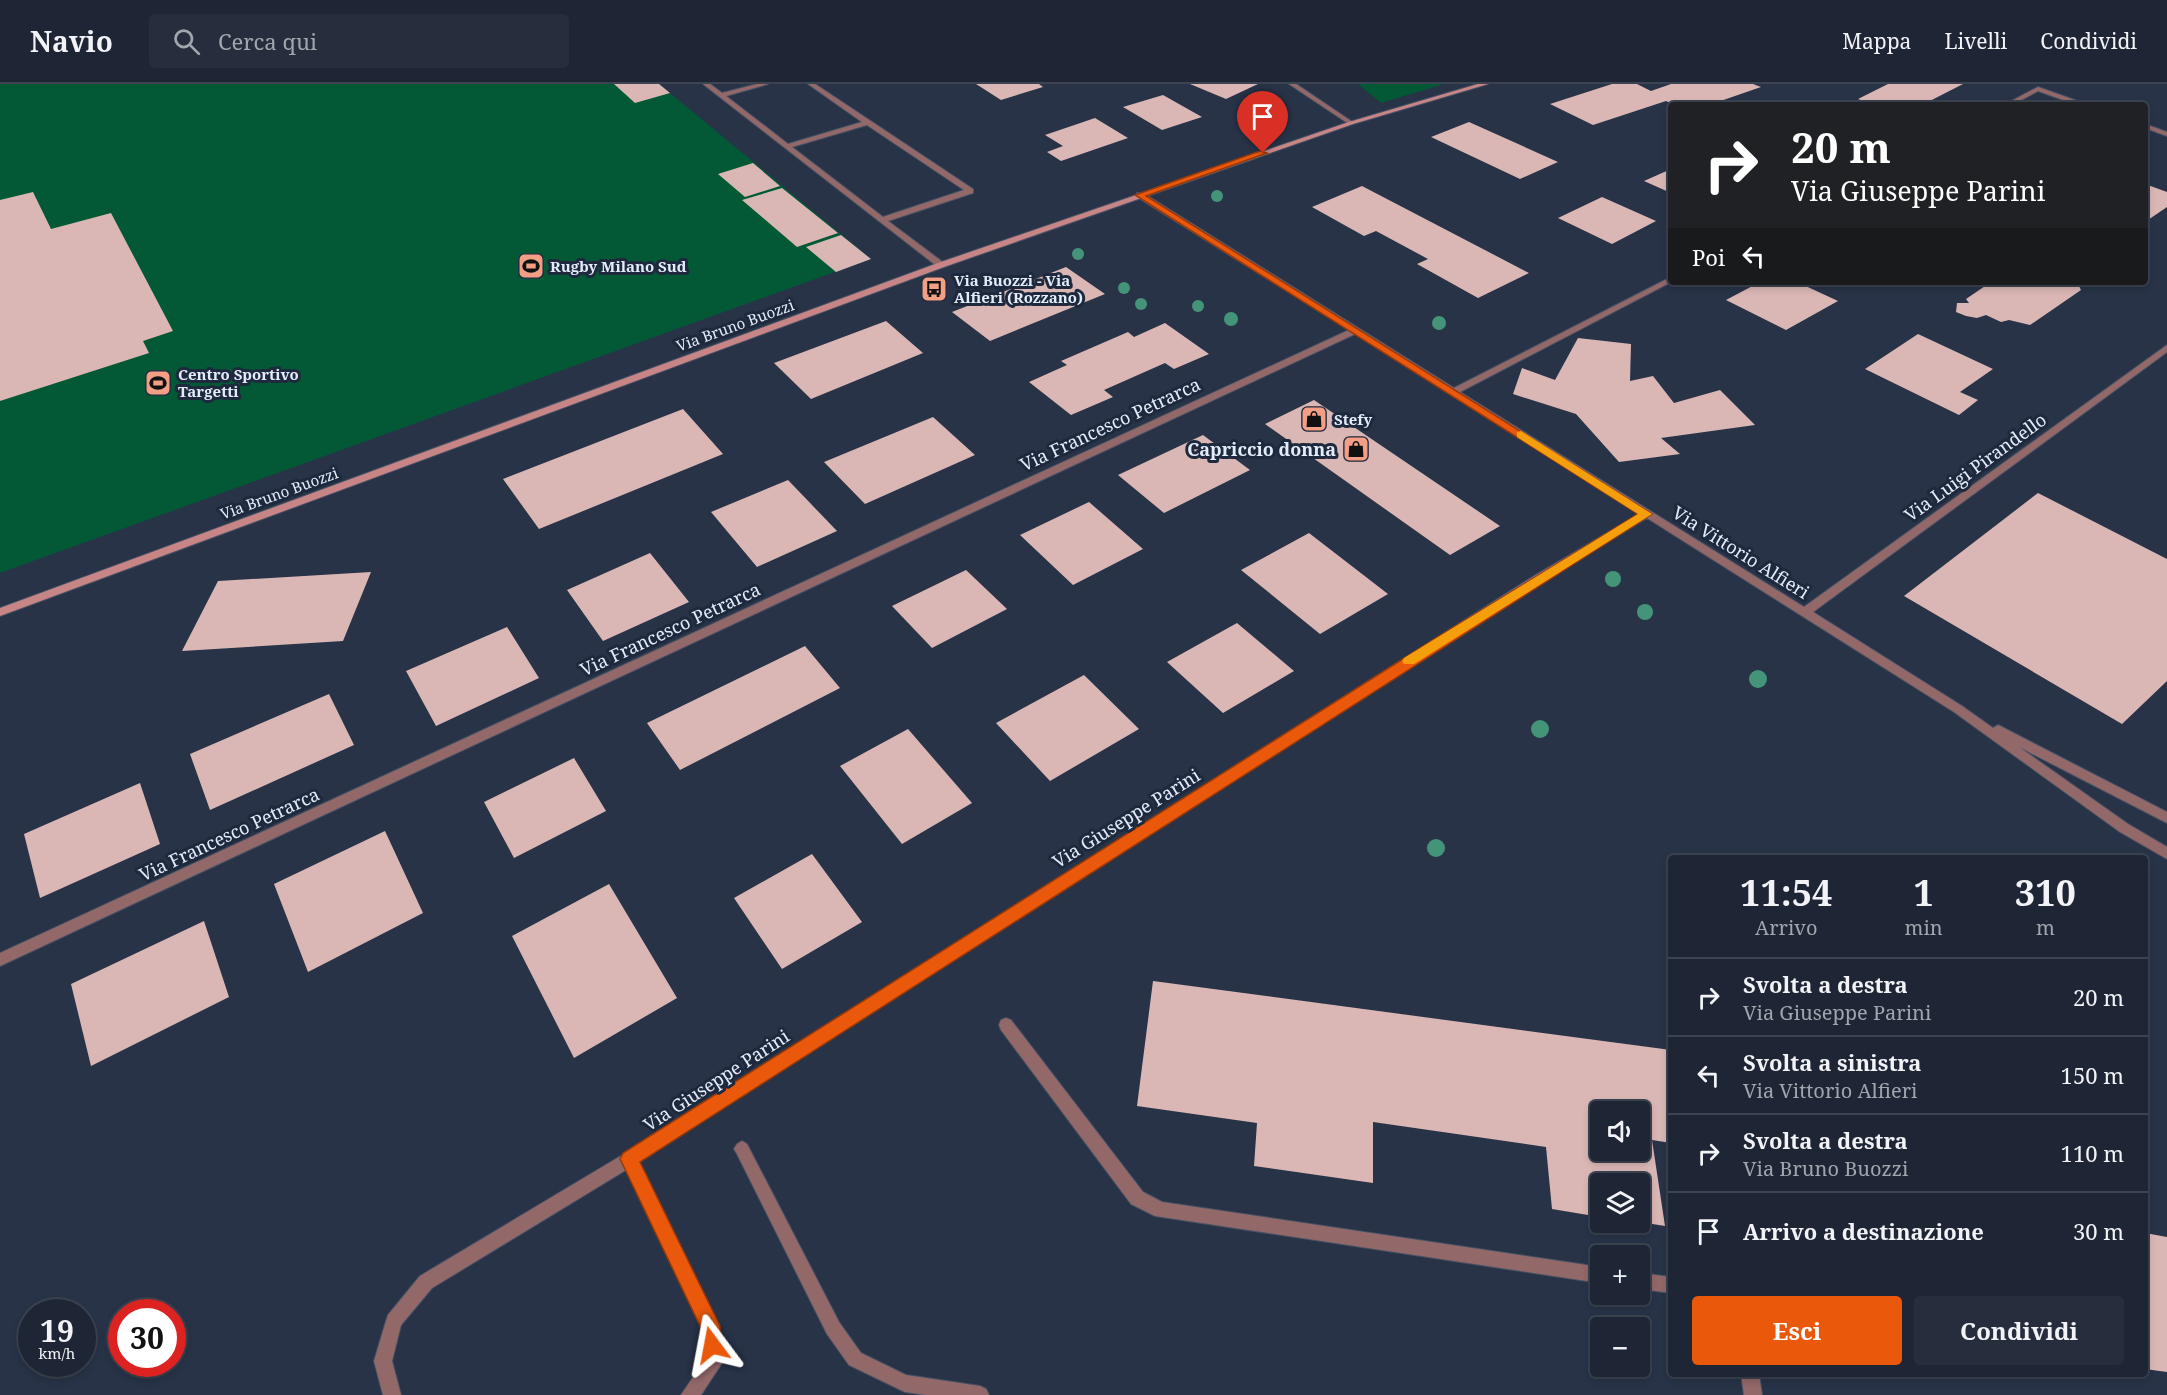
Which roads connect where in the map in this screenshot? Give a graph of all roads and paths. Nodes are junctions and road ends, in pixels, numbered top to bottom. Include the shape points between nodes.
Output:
1 (706, 84) edge
2 (765, 84) edge
3 (811, 84) edge
4 (1292, 84) edge
5 (1485, 84) edge
6 (722, 95) junction
7 (2013, 102) edge
8 (2075, 102) edge
9 (868, 123) junction
10 (1351, 123) junction
11 (2148, 127) edge
12 (2167, 134) edge
13 (787, 146) junction
14 (1140, 195) junction
15 (882, 220) junction
16 (941, 265) junction
17 (1668, 281) edge
18 (1354, 331) junction
19 (2167, 348) edge
20 (1453, 392) junction
21 (1646, 514) junction
22 (0, 612) edge
23 (1804, 613) junction
24 (1958, 709) junction
25 (2167, 818) edge
26 (2167, 854) edge
27 (0, 960) edge
28 (1006, 1024) dead end
29 (742, 1149) dead end
30 (629, 1159) junction
31 (1590, 1274) edge
32 (1650, 1282) edge
33 (1668, 1285) edge
34 (1750, 1377) edge
35 (392, 1395) edge
36 (690, 1395) edge
37 (980, 1395) edge
38 (1753, 1395) edge

1 - 6 street
2 - 6 street
3 - 9 street
4 - 10 street
5 - 10 main road, Via Bruno Buozzi
6 - 13 street
7 - 8 street via 2038,89
9 - 13 street
9 - 15 street via 970,190
10 - 14 main road, Via Bruno Buozzi
11 - 12 street
13 - 15 street
14 - 16 main road, Via Bruno Buozzi
14 - 18 street, Via Vittorio Alfieri
15 - 16 street
16 - 22 main road, Via Bruno Buozzi
17 - 20 street
18 - 20 street, Via Vittorio Alfieri
18 - 27 street, Via Francesco Petrarca
19 - 23 street, Via Luigi Pirandello
20 - 21 street, Via Vittorio Alfieri
21 - 23 street, Via Vittorio Alfieri
21 - 30 street, Via Giuseppe Parini
23 - 24 street, Via Vittorio Alfieri
24 - 25 street, Via Vittorio Alfieri
24 - 26 street, Via Vittorio Alfieri via 2124,828
28 - 31 street via 1137,1198 1161,1210
29 - 37 street via 833,1328 855,1359 905,1383
30 - 35 street, Via Giuseppe Parini via 426,1282 394,1321 383,1361
30 - 36 street via 710,1326 713,1363
32 - 33 street
34 - 38 street

